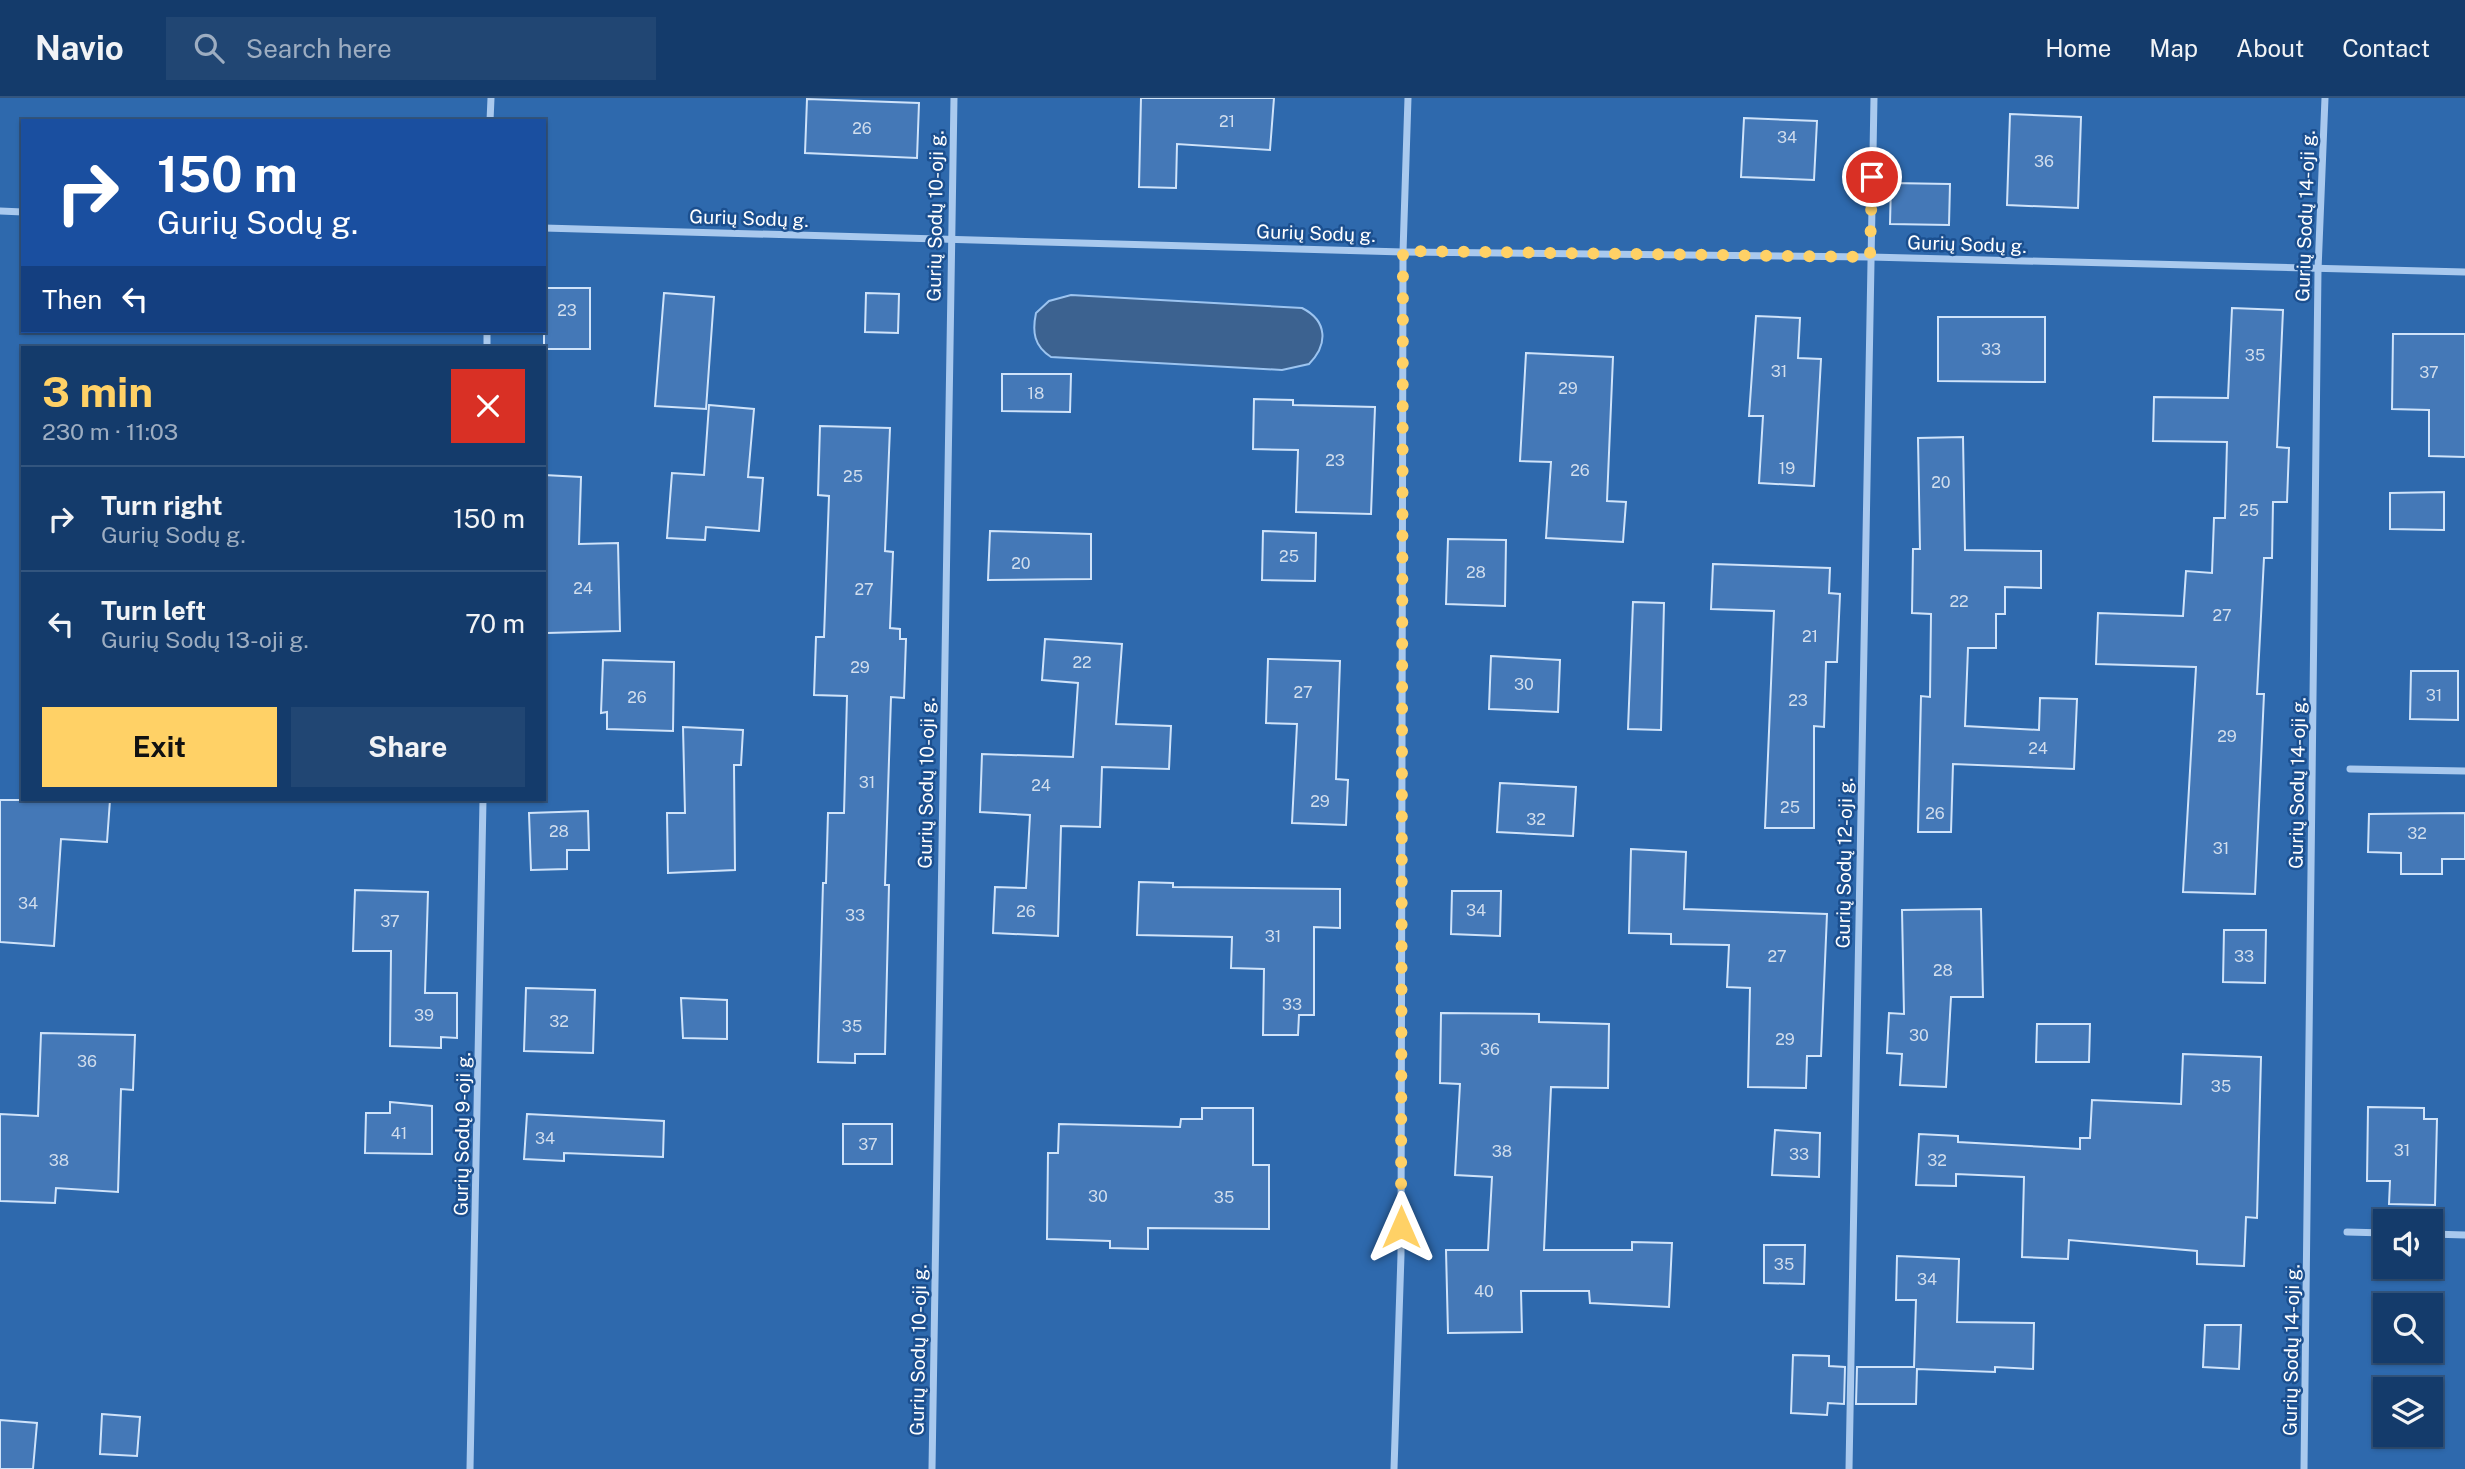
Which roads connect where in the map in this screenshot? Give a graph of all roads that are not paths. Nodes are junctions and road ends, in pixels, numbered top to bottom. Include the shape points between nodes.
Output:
1 (491, 98) edge
2 (954, 98) edge
3 (1408, 98) edge
4 (1874, 98) edge
5 (2325, 98) edge
6 (490, 119) edge
7 (0, 211) edge
8 (21, 212) edge
9 (546, 228) edge
10 (950, 239) junction
11 (1403, 251) junction
12 (1870, 257) junction
13 (2318, 270) junction
14 (2465, 272) edge
15 (2350, 769) dead end
16 (2465, 771) edge
17 (483, 801) edge
18 (2347, 1232) dead end
19 (2373, 1233) edge
20 (2443, 1234) edge
21 (2465, 1235) edge
22 (470, 1469) edge
23 (932, 1469) edge
24 (1394, 1469) edge
25 (1849, 1469) edge
26 (2304, 1469) edge

1 - 6 street
2 - 10 street, Gurių Sodų 10-oji g.
3 - 11 street
4 - 12 street, Gurių Sodų 12-oji g.
5 - 13 street, Gurių Sodų 14-oji g.
7 - 8 street
9 - 10 street, Gurių Sodų g.
10 - 11 street, Gurių Sodų g.
10 - 23 street, Gurių Sodų 10-oji g.
11 - 12 street, Gurių Sodų g.
11 - 24 street via 1401,1255
12 - 13 street, Gurių Sodų g.
12 - 25 street, Gurių Sodų 12-oji g.
13 - 14 street, Gurių Sodų g.
13 - 26 street, Gurių Sodų 14-oji g.
15 - 16 street
17 - 22 street, Gurių Sodų 9-oji g.
18 - 19 street
20 - 21 street

